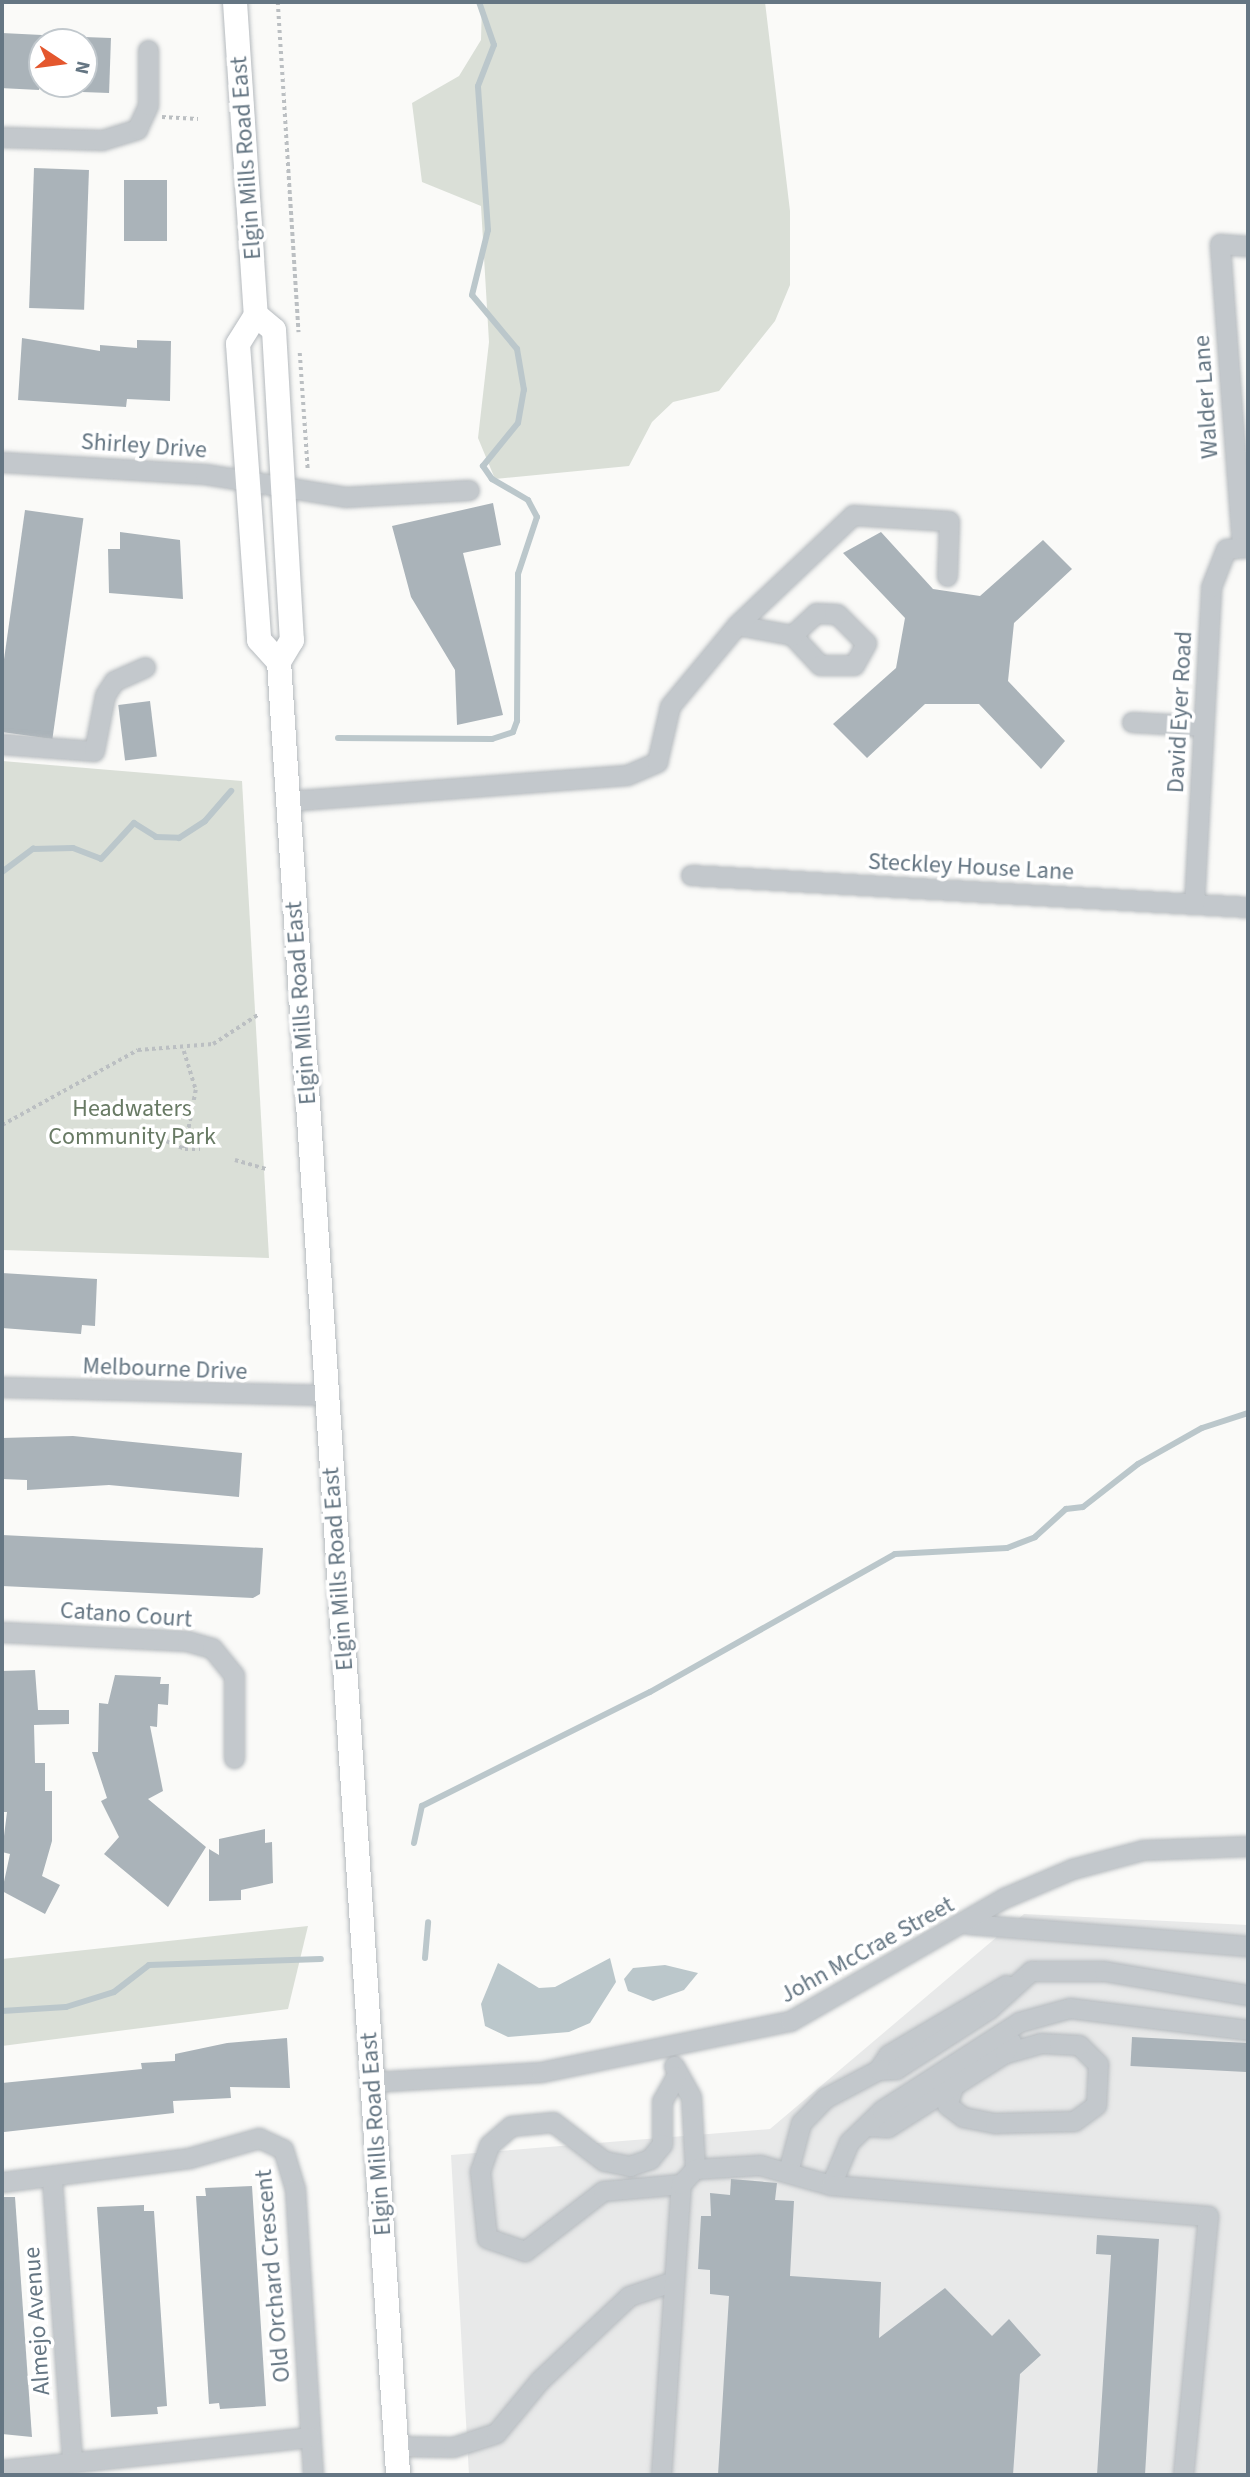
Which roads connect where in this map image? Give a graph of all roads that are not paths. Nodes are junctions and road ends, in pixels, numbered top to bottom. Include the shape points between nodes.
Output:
1 (235, 2) edge
2 (148, 50) dead end
3 (2, 137) edge
4 (1248, 246) edge
5 (256, 315) junction
6 (2, 462) edge
7 (247, 479) junction
8 (283, 485) junction
9 (469, 490) dead end
10 (1245, 547) edge
11 (947, 576) dead end
12 (737, 625) junction
13 (792, 635) dead end
14 (279, 662) junction
15 (145, 667) dead end
16 (1132, 722) dead end
17 (1203, 726) junction
18 (2, 744) edge
19 (288, 801) junction
20 (691, 875) dead end
21 (1194, 904) junction
22 (1248, 907) edge
23 (2, 1387) edge
24 (327, 1395) junction
25 (2, 1632) edge
26 (234, 1758) dead end
27 (1248, 1846) edge
28 (968, 1924) junction
29 (1248, 1946) edge
30 (1248, 1994) edge
31 (1019, 2022) junction
32 (1248, 2030) edge
33 (670, 2050) junction
34 (1005, 2053) junction
35 (676, 2076) junction
36 (372, 2082) junction
37 (954, 2084) junction
38 (866, 2126) junction
39 (789, 2168) junction
40 (695, 2169) junction
41 (52, 2180) junction
42 (2, 2182) edge
43 (681, 2184) junction
44 (831, 2185) junction
45 (671, 2282) junction
46 (310, 2437) junction
47 (396, 2446) junction
48 (72, 2460) junction
49 (2, 2470) edge
50 (313, 2475) edge
51 (398, 2475) edge
52 (661, 2475) edge
53 (1183, 2475) edge

1 - 5 main road, Elgin Mills Road East
2 - 3 street via 148,105 129,134 102,140
4 - 10 street, Walder Lane via 1220,244
5 - 7 main road via 238,344
5 - 8 main road, Elgin Mills Road East via 274,330
6 - 7 street, Shirley Drive
7 - 8 street, Shirley Drive
7 - 14 main road via 259,640
8 - 9 street, Shirley Drive via 345,497
8 - 14 main road, Elgin Mills Road East via 292,640
10 - 17 street, David Eyer Road via 1226,549 1215,568
11 - 12 street via 949,522 853,515
12 - 13 street
12 - 19 street via 670,706 657,762 627,775
14 - 19 main road, Elgin Mills Road East
15 - 18 street via 114,681 105,695 94,751
16 - 17 street
17 - 21 street, David Eyer Road
19 - 24 main road, Elgin Mills Road East
20 - 21 street, Steckley House Lane
21 - 22 street, Steckley House Lane
23 - 24 street, Melbourne Drive
24 - 36 main road, Elgin Mills Road East
25 - 26 street, Catano Court via 187,1641 212,1648 234,1675
27 - 28 street, John McCrae Street via 1179,1846 1107,1858 1004,1898
28 - 29 street
28 - 33 street, John McCrae Street via 790,2021
30 - 39 street via 1059,1969 1031,1971 888,2055 878,2070 808,2112
31 - 32 street via 1070,2008
31 - 34 street
31 - 38 street
33 - 35 street
33 - 36 street, John McCrae Street via 541,2072
34 - 37 street
34 - 37 street via 1041,2043 1079,2045 1098,2064 1096,2105 1074,2121 995,2123 962,2117 947,2105
35 - 40 street via 691,2097
35 - 43 street via 662,2101 662,2144 630,2166 604,2161 554,2122 529,2120 503,2132 489,2145 480,2171 487,2238 524,2251 603,2191
36 - 47 main road, Elgin Mills Road East
37 - 38 street via 888,2127
38 - 44 street via 849,2142
39 - 40 street
39 - 44 street
40 - 43 street
41 - 42 street, Old Orchard Crescent
41 - 46 street, Old Orchard Crescent via 198,2157 245,2140 283,2148 295,2181
41 - 48 street, Almejo Avenue
43 - 45 street
44 - 53 street via 1208,2216
45 - 47 street via 629,2297 540,2379 496,2433 453,2447
45 - 52 street
46 - 48 street
46 - 50 street
47 - 51 main road, Elgin Mills Road East
48 - 49 street

